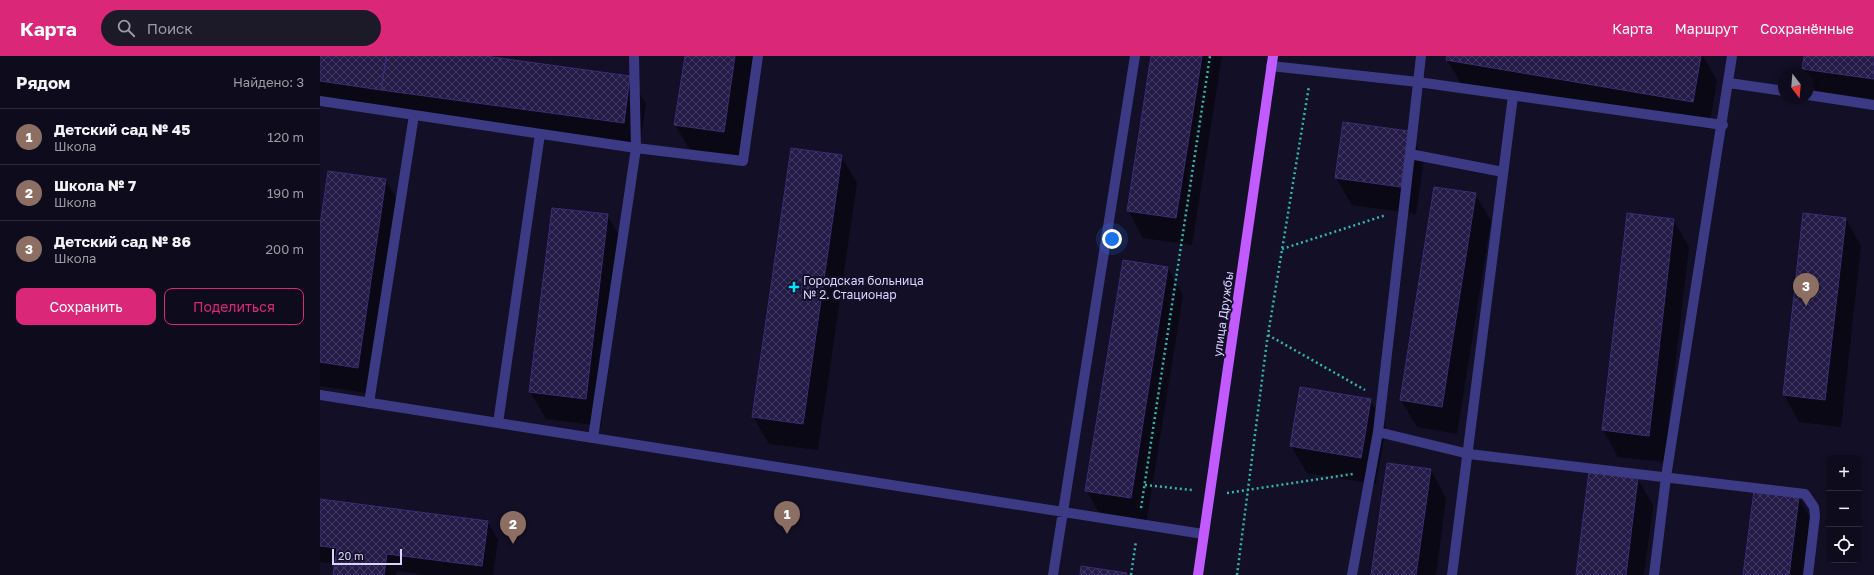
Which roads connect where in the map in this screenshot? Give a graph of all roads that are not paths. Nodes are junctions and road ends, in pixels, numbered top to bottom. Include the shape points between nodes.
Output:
1 (634, 56) edge
2 (758, 56) edge
3 (1134, 56) edge
4 (1421, 56) edge
5 (1732, 56) edge
6 (1272, 61) edge
7 (1418, 82) junction
8 (1729, 83) junction
9 (1778, 91) edge
10 (1513, 96) junction
11 (1814, 96) edge
12 (320, 101) edge
13 (1874, 105) edge
14 (414, 115) junction
15 (1723, 125) junction
16 (540, 134) junction
17 (636, 148) junction
18 (1410, 154) junction
19 (1503, 172) junction
20 (320, 395) edge
21 (369, 403) junction
22 (498, 423) junction
23 (1378, 432) junction
24 (593, 438) junction
25 (1468, 454) junction
26 (1666, 477) junction
27 (1063, 513) junction
28 (1203, 534) junction
29 (1053, 575) edge
30 (1198, 575) edge
31 (1352, 575) edge
32 (1452, 575) edge
33 (1654, 575) edge
34 (1808, 575) edge

1 - 17 lane
2 - 17 lane via 743,161
3 - 27 lane
4 - 7 lane
5 - 8 lane
6 - 7 lane via 1312,70
6 - 28 main road, улица Дружбы
7 - 10 lane
7 - 18 lane
8 - 9 lane
8 - 15 lane
10 - 15 lane
10 - 19 lane
11 - 13 lane
12 - 14 lane
14 - 16 lane
14 - 21 lane
15 - 26 lane
16 - 17 lane
16 - 22 lane
17 - 24 lane
18 - 19 lane
18 - 23 lane
19 - 25 lane
20 - 21 lane
21 - 22 lane
22 - 24 lane
23 - 25 lane
23 - 31 lane
24 - 27 lane
25 - 26 lane
25 - 32 lane
26 - 33 lane
26 - 34 lane via 1805,494 1814,507 1815,516
27 - 28 lane
27 - 29 lane
28 - 30 main road, улица Дружбы

